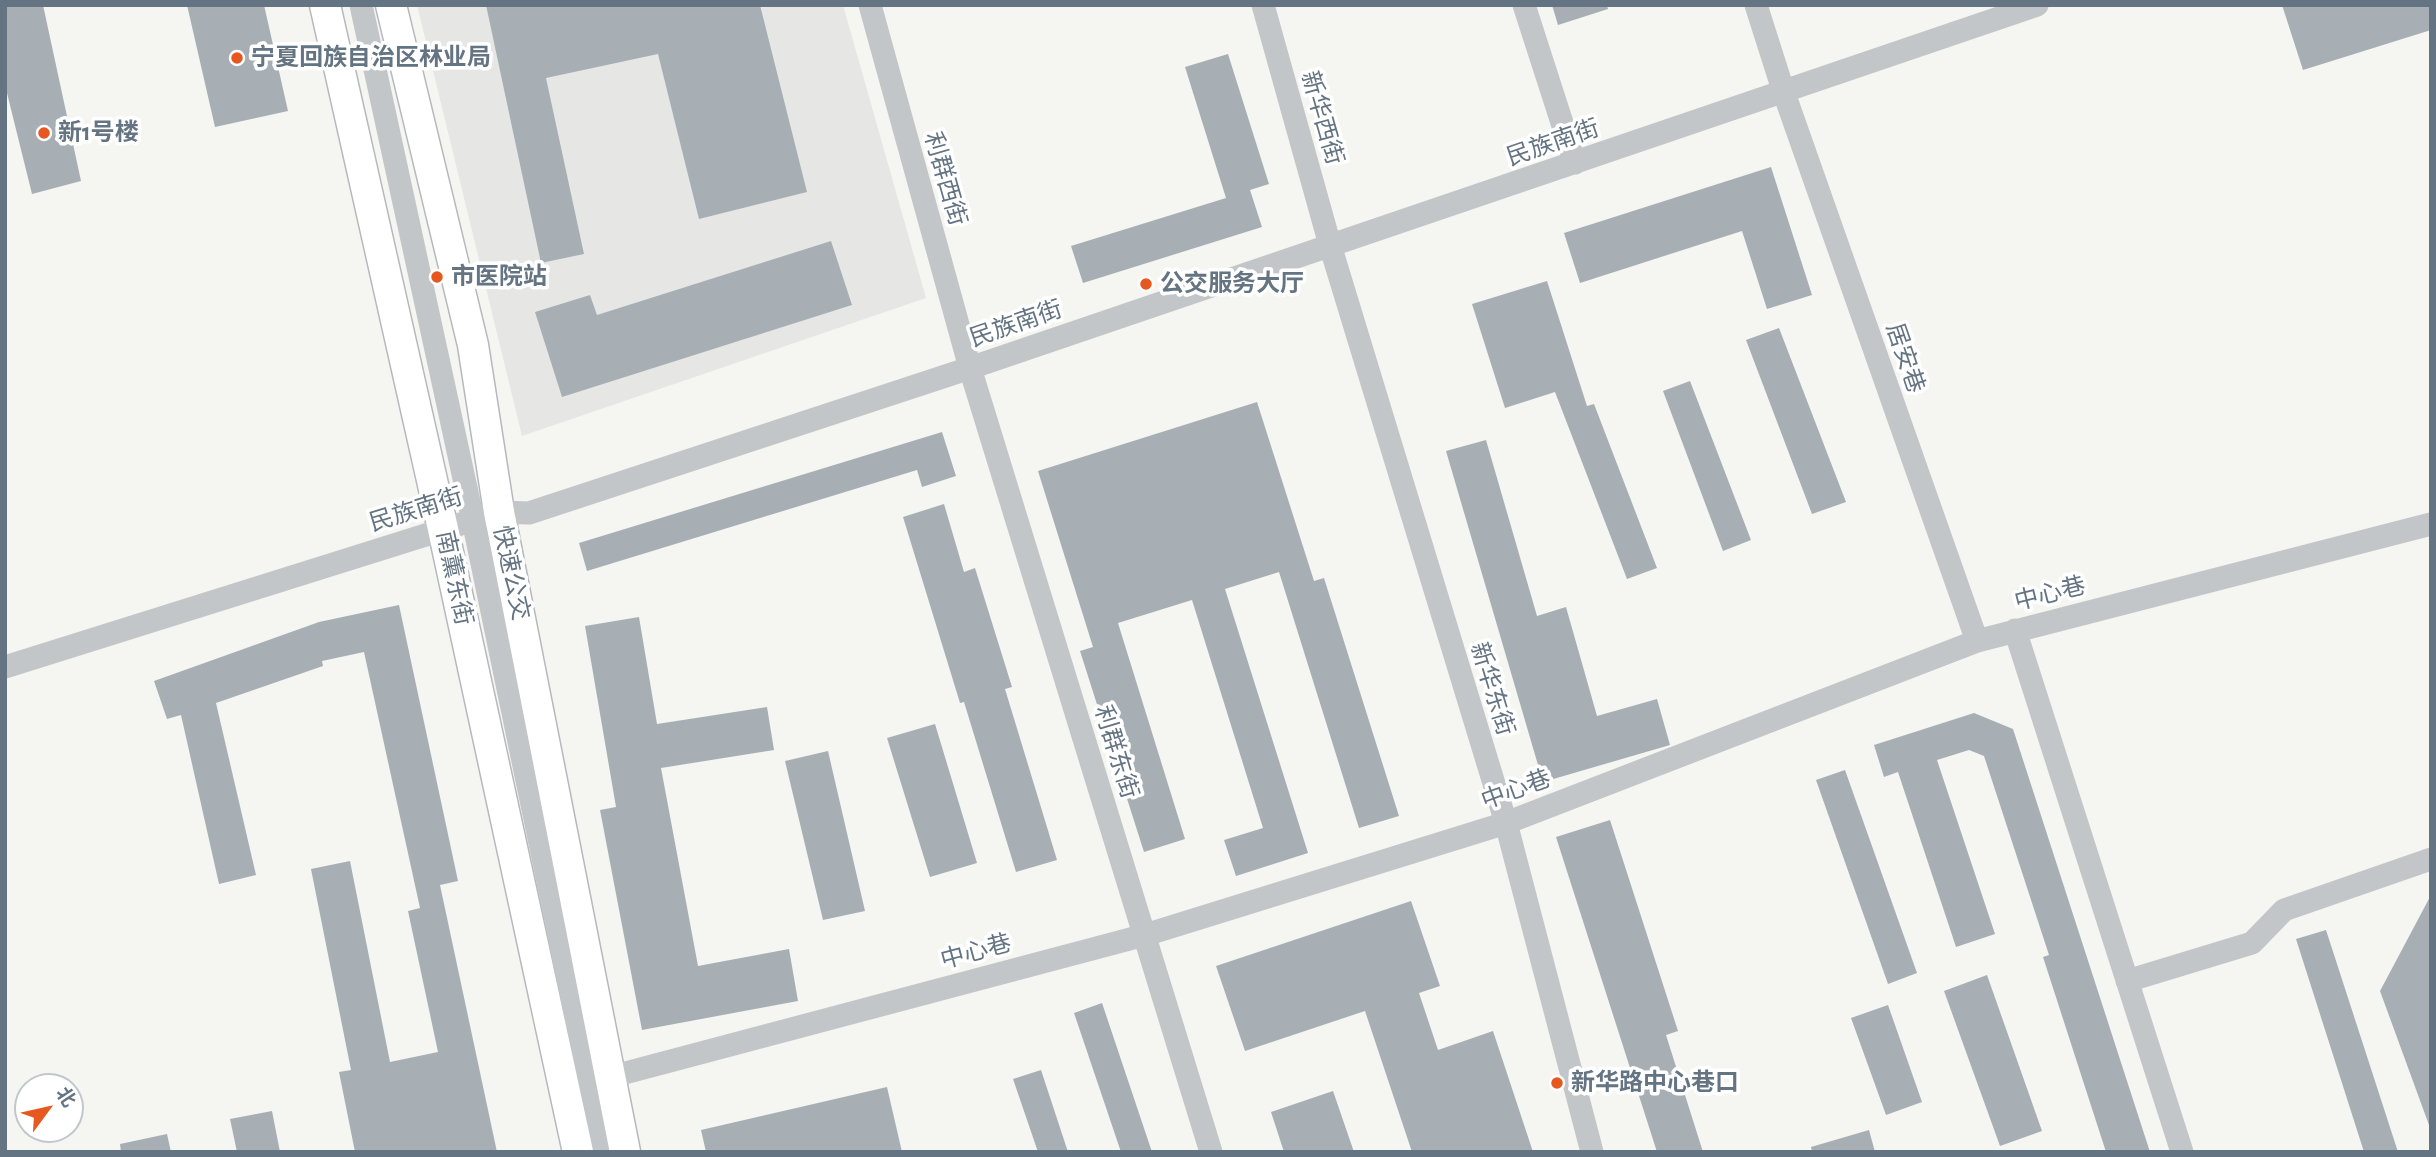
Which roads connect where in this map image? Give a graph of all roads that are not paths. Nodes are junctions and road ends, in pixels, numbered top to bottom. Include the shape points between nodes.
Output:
1 (325, 5) edge
2 (361, 5) edge
3 (391, 5) edge
4 (870, 5) edge
5 (1263, 5) edge
6 (1524, 5) edge
7 (1756, 5) edge
8 (2037, 5) edge
9 (1784, 93) junction
10 (1575, 163) junction
11 (1330, 245) junction
12 (970, 368) junction
13 (486, 516) junction
14 (2431, 524) edge
15 (443, 529) junction
16 (2015, 630) junction
17 (1977, 641) junction
18 (5, 667) edge
19 (1506, 823) junction
20 (2431, 859) edge
21 (1145, 935) junction
22 (2127, 981) junction
23 (610, 1077) junction
24 (578, 1152) edge
25 (604, 1152) edge
26 (625, 1152) edge
27 (1211, 1152) edge
28 (1592, 1152) edge
29 (2182, 1152) edge

1 - 15 main road, 南薰东街
2 - 13 street, 快速公交
3 - 13 main road via 473,345
4 - 12 street, 利群西街
5 - 11 street, 新华西街
6 - 10 street
7 - 9 street, 居安巷
8 - 9 street, 民族南街
9 - 10 street, 民族南街
9 - 17 street, 居安巷
10 - 11 street, 民族南街
11 - 12 street, 民族南街
11 - 19 street, 新华东街
12 - 13 street, 民族南街 via 529,513
12 - 21 street, 利群东街
13 - 15 street, 民族南街
13 - 23 main road
13 - 25 street, 快速公交
14 - 16 street, 中心巷
15 - 18 street, 民族南街
15 - 24 main road, 南薰东街
16 - 17 street, 中心巷
16 - 22 street
17 - 19 street, 中心巷
19 - 21 street, 中心巷
19 - 28 street, 新华东街
20 - 22 street via 2284,910 2252,943
21 - 23 street, 中心巷
21 - 27 street, 利群东街
22 - 29 street
23 - 26 main road

